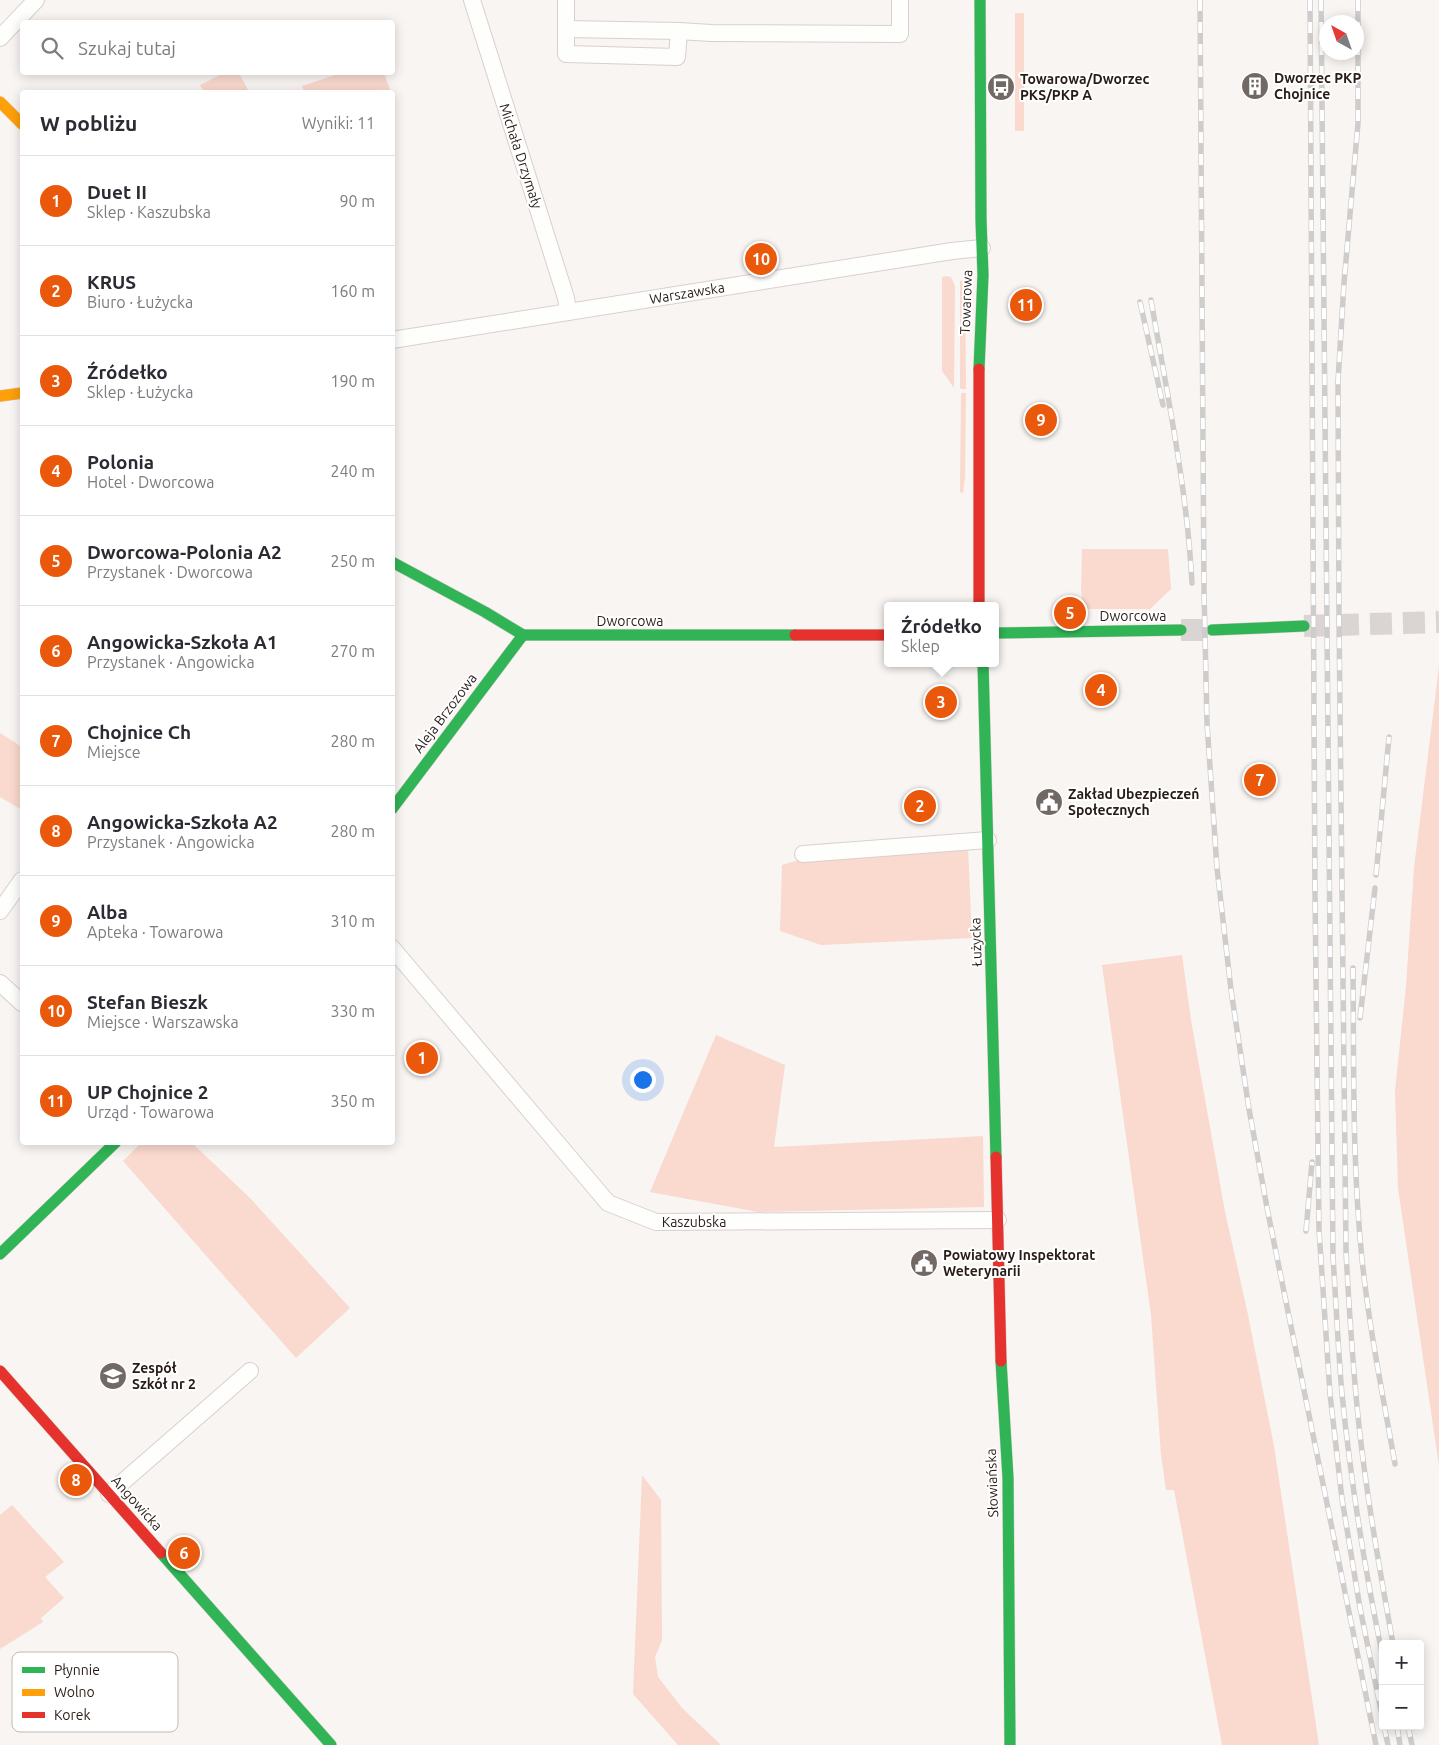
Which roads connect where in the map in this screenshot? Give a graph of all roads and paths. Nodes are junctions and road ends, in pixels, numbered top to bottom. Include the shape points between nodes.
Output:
1 (36, 0) edge
2 (472, 0) edge
3 (566, 0) edge
4 (900, 0) edge
5 (980, 0) edge
6 (566, 29) junction
7 (679, 31) junction
8 (0, 38) edge
9 (0, 102) edge
10 (20, 122) edge
11 (982, 248) junction
12 (568, 312) junction
13 (395, 340) edge
14 (20, 393) edge
15 (0, 396) edge
16 (395, 564) edge
17 (979, 602) edge
18 (1304, 626) tunnel mouth
19 (1181, 630) tunnel mouth
20 (1212, 630) tunnel mouth
21 (999, 633) edge
22 (523, 635) junction
23 (884, 635) edge
24 (983, 667) edge
25 (395, 805) edge
26 (988, 840) junction
27 (803, 854) dead end
28 (20, 883) edge
29 (0, 911) edge
30 (395, 952) edge
31 (0, 983) edge
32 (20, 1001) edge
33 (113, 1145) edge
34 (998, 1220) junction
35 (0, 1254) edge
36 (0, 1371) edge
37 (250, 1371) dead end
38 (109, 1494) junction
39 (331, 1745) edge
40 (1010, 1745) edge

1 - 8 street
2 - 12 street, Michała Drzymały
3 - 6 street
4 - 7 street via 900,34
5 - 11 street, Towarowa
6 - 7 street
6 - 7 street via 566,54 677,57
9 - 10 street
11 - 12 street, Warszawska
11 - 17 street, Towarowa
12 - 13 street, Warszawska
14 - 15 street
16 - 22 street
18 - 20 street
19 - 21 street, Dworcowa
22 - 23 street, Dworcowa
22 - 25 street, Aleja Brzozowa
24 - 26 street, Łużycka
26 - 27 street
26 - 34 street, Łużycka
28 - 29 street
30 - 34 street, Kaszubska via 608,1203 628,1212 656,1222
31 - 32 street
33 - 35 street
34 - 40 street, Słowiańska via 1002,1391 1008,1478
36 - 38 street, Angowicka
37 - 38 street
38 - 39 street, Angowicka

